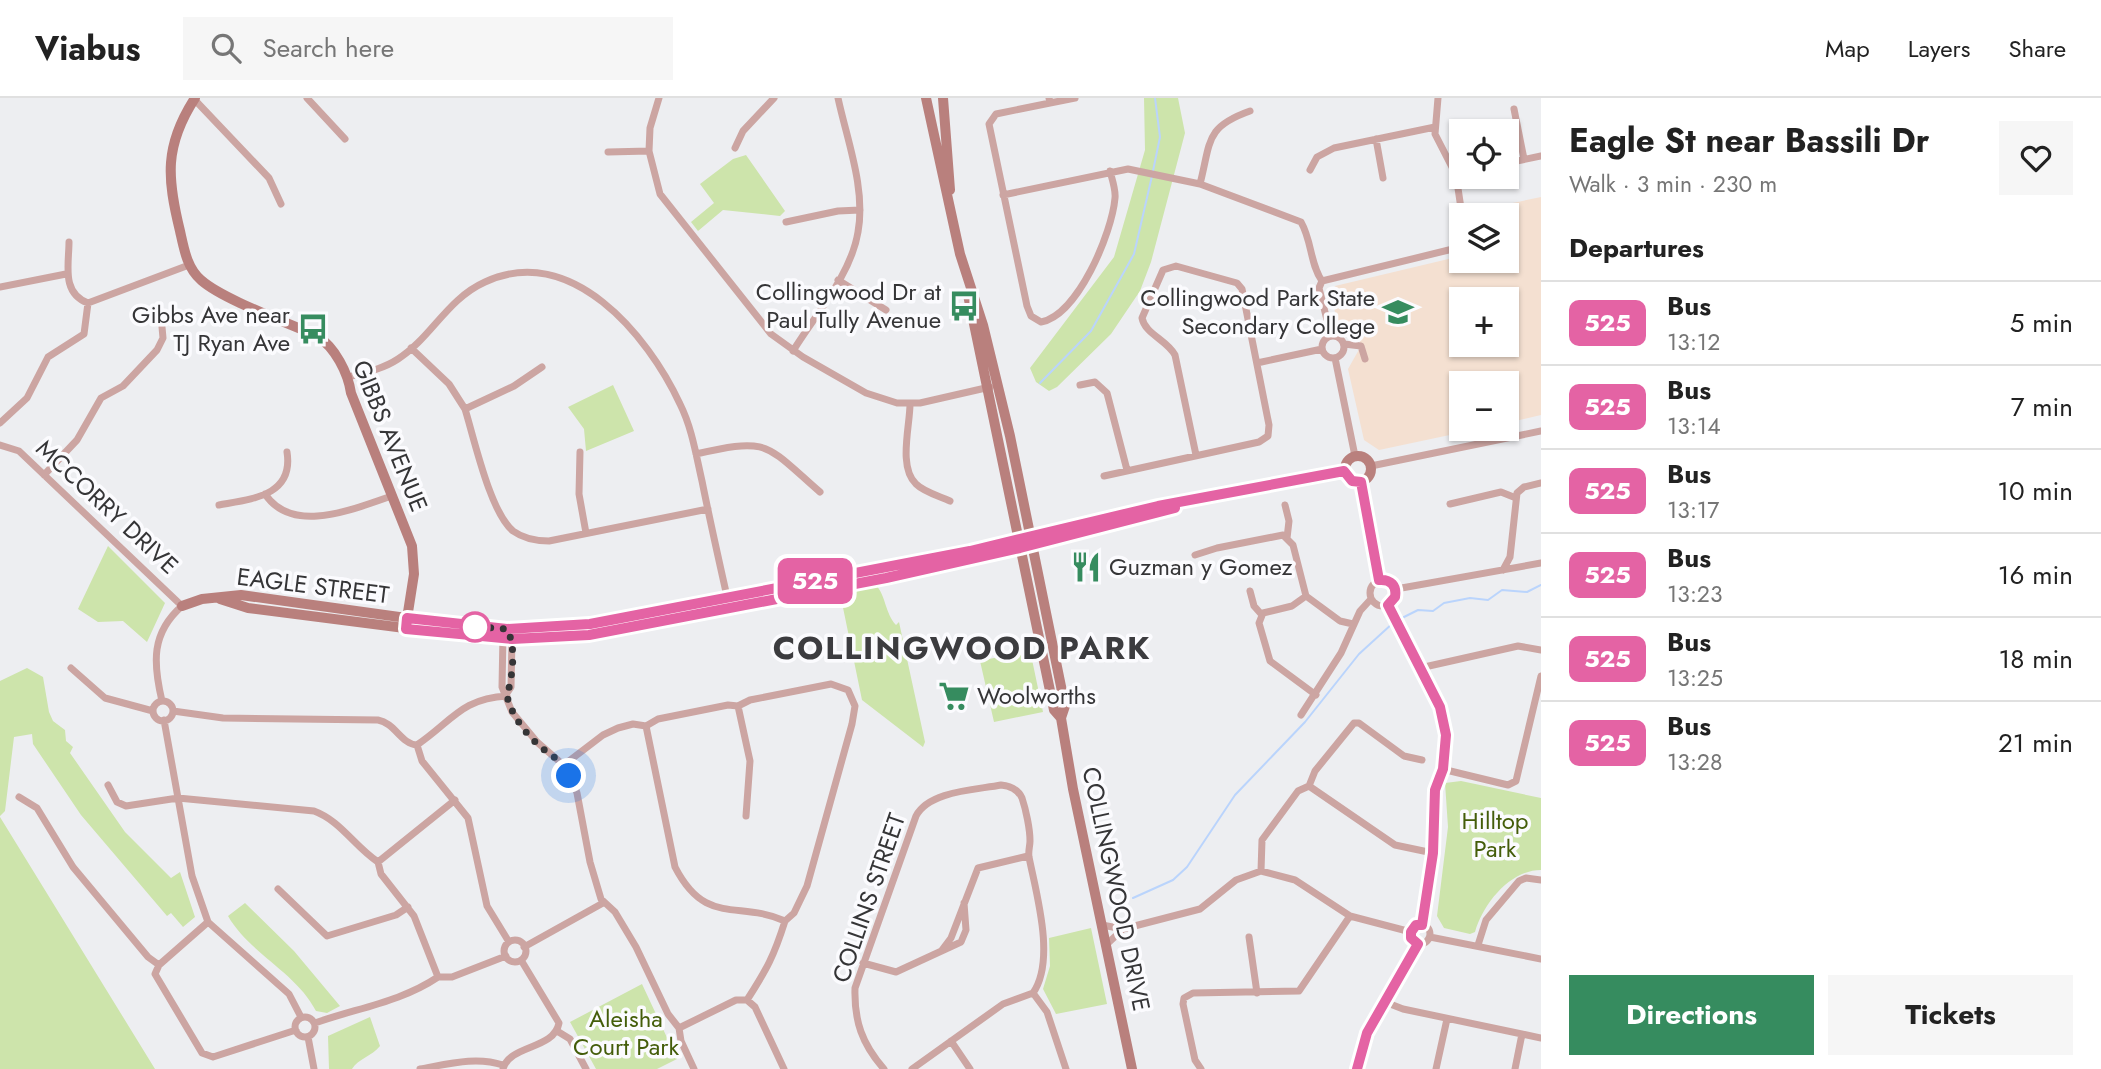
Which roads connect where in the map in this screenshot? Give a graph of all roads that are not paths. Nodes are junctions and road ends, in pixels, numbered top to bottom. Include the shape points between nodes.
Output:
1 (307, 98) edge
2 (659, 98) edge
3 (774, 98) edge
4 (838, 98) edge
5 (926, 98) edge
6 (943, 98) edge
7 (1075, 98) edge
8 (1438, 98) edge
9 (194, 99) edge
10 (1049, 101) edge
11 (1514, 110) dead end
12 (1250, 111) dead end
13 (1435, 127) junction
14 (345, 139) dead end
15 (1376, 139) junction
16 (735, 148) dead end
17 (649, 151) junction
18 (608, 152) dead end
19 (1541, 156) edge
20 (1524, 159) junction
21 (1519, 160) edge
22 (1449, 162) edge
23 (1310, 170) dead end
24 (1110, 171) junction
25 (1384, 178) dead end
26 (1200, 184) junction
27 (1003, 195) junction
28 (281, 204) dead end
29 (860, 211) junction
30 (950, 211) junction
31 (786, 222) dead end
32 (69, 242) dead end
33 (1449, 250) edge
34 (190, 265) junction
35 (66, 274) junction
36 (838, 280) junction
37 (1322, 281) junction
38 (0, 287) edge
39 (88, 303) junction
40 (886, 310) dead end
41 (162, 327) dead end
42 (1331, 336) junction
43 (1344, 344) junction
44 (411, 348) junction
45 (1322, 349) junction
46 (793, 351) junction
47 (1335, 358) junction
48 (1365, 359) dead end
49 (1257, 363) junction
50 (542, 367) dead end
51 (348, 377) junction
52 (1080, 385) dead end
53 (993, 387) junction
54 (910, 404) junction
55 (465, 409) junction
56 (0, 423) edge
57 (1541, 431) edge
58 (0, 445) edge
59 (287, 452) dead end
60 (580, 452) dead end
61 (696, 454) junction
62 (1196, 455) junction
63 (1355, 456) junction
64 (1371, 466) junction
65 (1127, 470) junction
66 (1344, 471) junction
67 (44, 475) junction
68 (1104, 476) dead end
69 (1361, 482) junction
70 (1541, 483) edge
71 (820, 492) dead end
72 (265, 494) junction
73 (393, 496) junction
74 (1516, 498) junction
75 (950, 502) dead end
76 (1450, 504) dead end
77 (219, 505) dead end
78 (1285, 505) dead end
79 (708, 509) junction
80 (586, 533) junction
81 (1287, 538) junction
82 (1033, 540) junction
83 (1019, 544) junction
84 (1195, 555) dead end
85 (1541, 563) edge
86 (1503, 570) junction
87 (1379, 580) junction
88 (1396, 589) junction
89 (1250, 592) dead end
90 (1306, 596) junction
91 (1371, 599) junction
92 (728, 602) junction
93 (1388, 605) junction
94 (182, 606) junction
95 (1262, 615) junction
96 (406, 624) junction
97 (1353, 624) junction
98 (507, 636) junction
99 (1541, 650) edge
100 (71, 667) dead end
101 (1420, 668) junction
102 (1541, 676) edge
103 (507, 695) junction
104 (1316, 695) junction
105 (162, 701) junction
106 (738, 706) junction
107 (153, 711) junction
108 (173, 711) junction
109 (1301, 715) dead end
110 (1061, 718) junction
111 (164, 720) junction
112 (646, 726) junction
113 (417, 745) junction
114 (1422, 760) dead end
115 (565, 764) junction
116 (1443, 769) junction
117 (108, 785) dead end
118 (1309, 786) junction
119 (19, 797) dead end
120 (178, 798) junction
121 (455, 800) junction
122 (746, 816) dead end
123 (1433, 853) junction
124 (1028, 856) junction
125 (378, 862) junction
126 (1261, 871) junction
127 (1541, 880) edge
128 (278, 889) dead end
129 (603, 903) junction
130 (964, 903) junction
131 (408, 907) junction
132 (1350, 916) junction
133 (785, 921) junction
134 (208, 922) junction
135 (1102, 925) junction
136 (1422, 925) junction
137 (1123, 929) junction
138 (1411, 932) junction
139 (1249, 937) dead end
140 (1430, 937) junction
141 (509, 942) junction
142 (1418, 944) junction
143 (1106, 945) junction
144 (1478, 945) junction
145 (524, 947) junction
146 (940, 951) junction
147 (506, 956) junction
148 (1541, 959) edge
149 (521, 960) junction
150 (863, 963) junction
151 (159, 965) junction
152 (439, 977) junction
153 (1032, 993) junction
154 (1257, 993) junction
155 (747, 1000) junction
156 (1385, 1002) junction
157 (301, 1017) junction
158 (1447, 1019) junction
159 (315, 1023) junction
160 (679, 1028) junction
161 (296, 1030) junction
162 (557, 1031) junction
163 (1521, 1034) junction
164 (308, 1037) junction
165 (1541, 1038) edge
166 (951, 1041) junction
167 (503, 1067) edge
168 (314, 1069) edge
169 (420, 1069) edge
170 (586, 1069) edge
171 (694, 1069) edge
172 (784, 1069) edge
173 (884, 1069) edge
174 (912, 1069) edge
175 (970, 1069) edge
176 (1066, 1069) edge
177 (1132, 1069) edge
178 (1201, 1069) edge
179 (1357, 1069) edge
180 (1436, 1069) edge
181 (1515, 1069) edge

1 - 14 street
2 - 17 street
3 - 16 street via 743,131
4 - 29 street
5 - 30 street, COLLINGWOOD DRIVE
6 - 30 street, COLLINGWOOD DRIVE
7 - 10 street
8 - 13 street
9 - 28 street via 269,178
9 - 34 street via 177,130 169,166
10 - 27 street via 990,119
11 - 20 street
12 - 26 street via 1218,125
13 - 15 street
13 - 22 street
15 - 23 street via 1327,150
15 - 25 street
17 - 18 street
17 - 46 street via 656,184 673,214 761,325
19 - 20 street
20 - 21 street
24 - 26 street via 1128,169
24 - 27 street
24 - 27 street via 1116,196 1100,256 1061,314 1052,320 1041,322 1031,316 1027,306
26 - 37 street via 1301,222
29 - 31 street
29 - 36 street via 853,252
30 - 53 street, COLLINGWOOD DRIVE
32 - 35 street
33 - 37 street
34 - 39 street
34 - 51 street, GIBBS AVENUE via 208,286 326,341
35 - 38 street
35 - 39 street via 74,295
36 - 40 street
36 - 46 street
37 - 42 street via 1319,288
39 - 56 street via 84,334 48,357 27,398
41 - 67 street via 157,350 123,386 101,398 77,440
42 - 43 street
42 - 45 street
43 - 47 street
43 - 48 street via 1361,346
44 - 51 street via 397,360
44 - 55 street via 449,384
44 - 61 street via 453,302 486,281 531,273 564,279 595,295 642,342 681,405
45 - 47 street
45 - 49 street
46 - 54 street via 866,393
47 - 63 street
49 - 62 street via 1268,436 1259,442
49 - 62 street via 1242,289 1237,284 1176,266 1163,270 1143,324 1175,355
50 - 55 street
51 - 73 street, GIBBS AVENUE
52 - 65 street via 1095,382 1107,393
53 - 54 street
53 - 82 street, COLLINGWOOD DRIVE
53 - 83 street, COLLINGWOOD DRIVE
54 - 75 street via 908,471 920,487
55 - 80 street via 498,509 512,530 538,541
57 - 64 street
58 - 67 street, MCCORRY DRIVE via 19,451
59 - 72 street via 288,475
60 - 80 street via 579,494
61 - 71 street via 745,443 766,447
61 - 79 street
62 - 65 street
63 - 64 street via 1367,459
63 - 66 street
64 - 69 street
65 - 68 street
66 - 69 street via 1352,481
66 - 82 street, EAGLE STREET
67 - 94 street, MCCORRY DRIVE
69 - 87 street
70 - 74 street via 1521,488
72 - 73 street via 283,511 314,516 337,514
72 - 77 street
73 - 96 street, GIBBS AVENUE via 413,554
74 - 76 street via 1501,492
74 - 86 street via 1510,557
78 - 81 street
79 - 80 street
79 - 92 street
81 - 84 street via 1262,538
81 - 90 street via 1293,545
82 - 83 street, EAGLE STREET
82 - 110 street, COLLINGWOOD DRIVE via 1065,706
83 - 92 street, EAGLE STREET
83 - 110 street, COLLINGWOOD DRIVE via 1054,710
85 - 86 street
86 - 88 street
87 - 88 street via 1390,581
87 - 91 street via 1370,587
88 - 93 street
89 - 95 street
90 - 95 street via 1293,606
90 - 97 street via 1339,621
91 - 93 street
91 - 97 street
92 - 98 street, EAGLE STREET
93 - 101 street
94 - 96 street, EAGLE STREET via 241,595
94 - 105 street via 156,641
95 - 104 street via 1259,623 1270,661
96 - 98 street, EAGLE STREET
97 - 104 street
98 - 103 street via 511,687
99 - 101 street via 1518,646
100 - 107 street via 105,698
101 - 116 street via 1440,707 1446,735
102 - 116 street via 1516,781 1508,785
103 - 113 street via 466,705
103 - 115 street via 518,723 552,758
104 - 109 street
105 - 107 street
105 - 108 street
106 - 112 street via 658,719
106 - 122 street via 750,761
106 - 133 street via 831,684 842,686 853,696 852,724 807,886
107 - 111 street
108 - 111 street
108 - 113 street via 223,718 378,720
110 - 135 street, COLLINGWOOD DRIVE
111 - 120 street
112 - 115 street via 633,724 603,735
112 - 133 street via 676,867 686,888 720,910
113 - 121 street via 422,761
114 - 118 street via 1404,756 1354,723 1315,771
115 - 129 street via 577,793
116 - 123 street via 1435,790
117 - 120 street via 117,802 125,806
118 - 123 street via 1395,845
118 - 126 street via 1298,791 1262,840
119 - 151 street via 37,808 72,867
120 - 125 street via 314,811 339,824 368,858
120 - 134 street via 192,876
121 - 125 street
121 - 141 street via 468,818 487,906
123 - 136 street
124 - 130 street via 978,868
124 - 150 street, COLLINS STREET via 1030,841 1022,800 1009,786 927,802 916,816
124 - 153 street, COLLINS STREET via 1044,950 1041,975
125 - 131 street via 381,874
126 - 132 street via 1295,880
126 - 137 street via 1236,880 1200,909
127 - 144 street via 1519,881 1486,920
128 - 131 street via 327,936
129 - 145 street
129 - 160 street via 615,912
130 - 146 street via 951,938
130 - 146 street via 964,938
131 - 152 street
132 - 138 street
132 - 154 street via 1304,988 1293,993
133 - 155 street via 771,963
134 - 151 street
134 - 157 street via 289,994
135 - 137 street
135 - 143 street, COLLINGWOOD DRIVE
136 - 138 street
136 - 140 street
137 - 143 street
138 - 142 street
139 - 154 street
140 - 142 street
140 - 144 street
141 - 145 street via 518,941
141 - 147 street
142 - 156 street
143 - 177 street, COLLINGWOOD DRIVE
144 - 148 street
145 - 149 street
146 - 150 street via 896,972
147 - 149 street via 514,962
147 - 152 street via 452,977
149 - 162 street via 554,1013
150 - 173 street, COLLINS STREET via 854,1010 864,1042
151 - 161 street via 156,978 207,1057
152 - 159 street via 384,1003
153 - 166 street via 1003,1004
153 - 176 street via 1047,1013
154 - 178 street via 1193,993 1184,998
155 - 160 street via 736,1000
155 - 172 street via 755,1007
156 - 158 street
156 - 179 street via 1367,1033
157 - 159 street
157 - 161 street
158 - 163 street
158 - 180 street
159 - 164 street via 314,1033
160 - 171 street
161 - 164 street
162 - 167 street via 510,1058
162 - 170 street via 570,1039
163 - 165 street
163 - 181 street
164 - 168 street
166 - 174 street
166 - 175 street
167 - 169 street via 490,1061 464,1061

